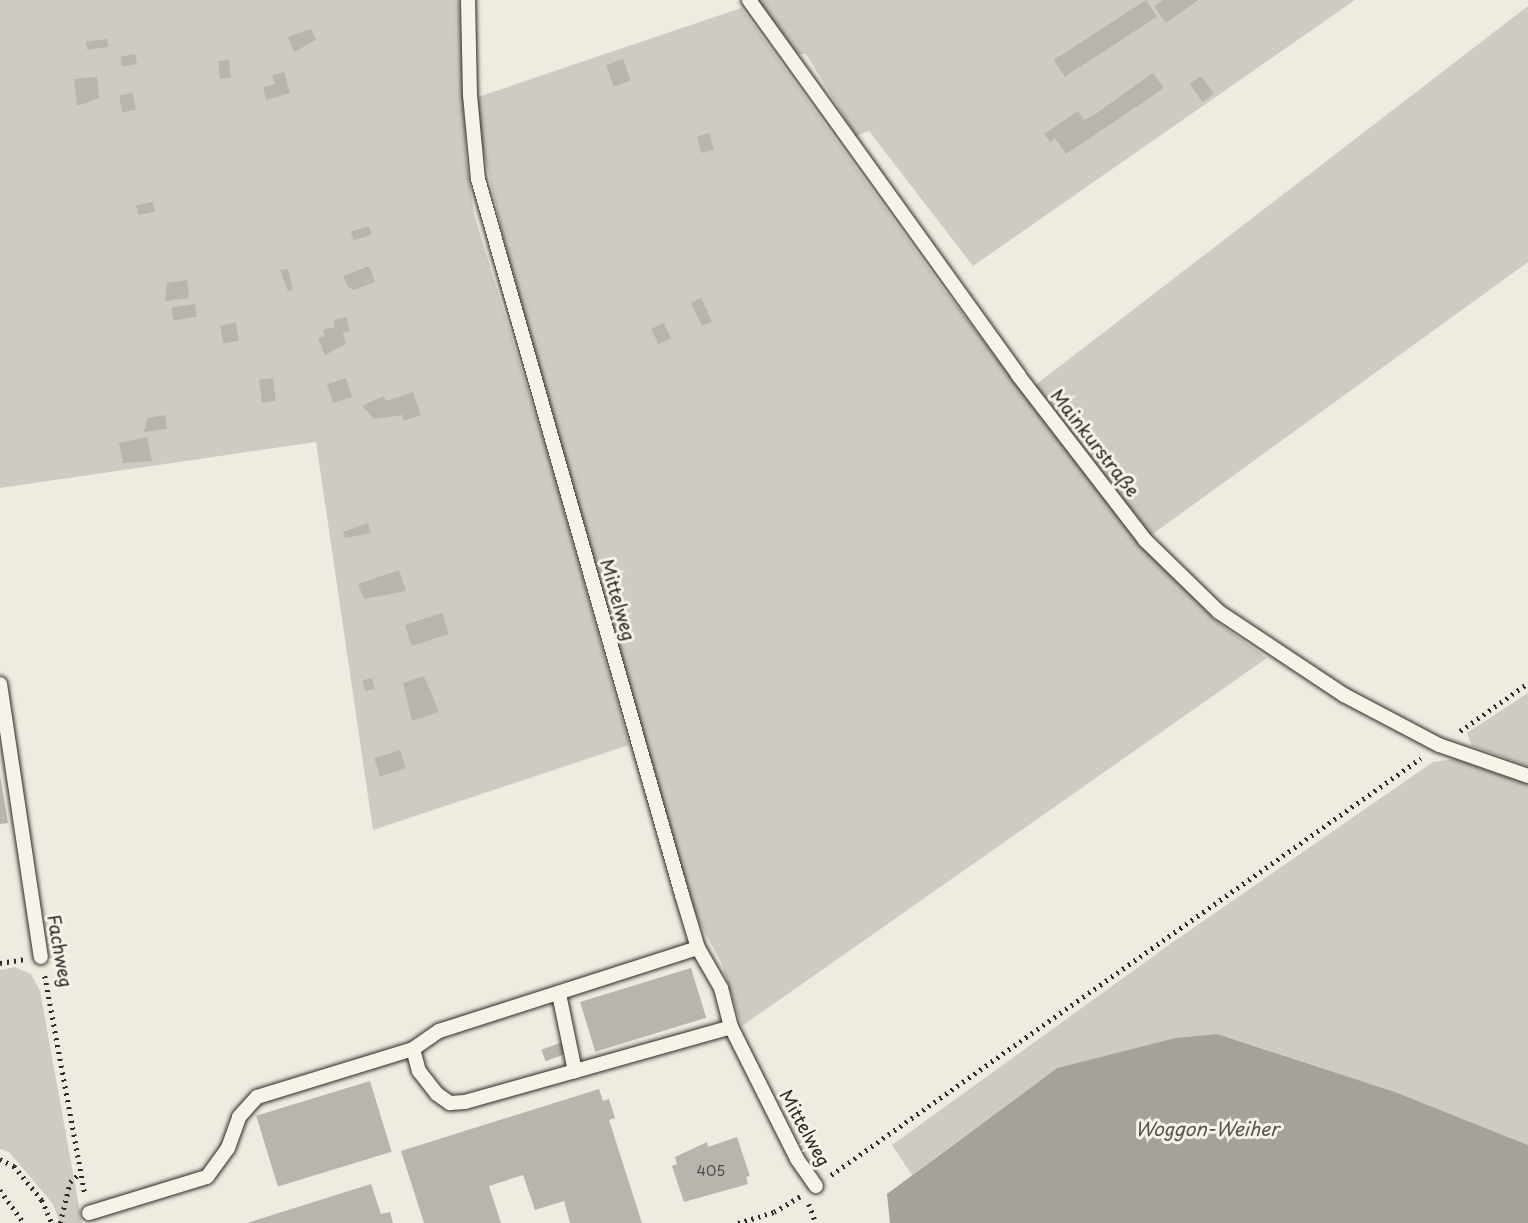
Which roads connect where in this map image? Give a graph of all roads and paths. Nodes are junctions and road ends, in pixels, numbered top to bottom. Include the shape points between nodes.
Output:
1 (468, 0) edge
2 (749, 0) edge
3 (1528, 683) edge
4 (0, 684) edge
5 (1439, 745) junction
6 (1528, 776) edge
7 (698, 948) junction
8 (41, 957) joint
9 (559, 993) junction
10 (731, 1027) junction
11 (413, 1049) junction
12 (575, 1071) junction
13 (0, 1159) edge
14 (81, 1172) junction
15 (816, 1186) junction
16 (0, 1190) edge
17 (89, 1213) joint
18 (24, 1223) edge
19 (52, 1223) edge
20 (60, 1223) edge
21 (738, 1223) edge

1 - 7 lane, Mittelweg via 478,178
2 - 5 lane, Mainkurstraße via 1017,375 1145,540 1219,612 1273,650
3 - 5 path
4 - 8 lane, Fachweg
5 - 6 lane, Mainkurstraße
5 - 15 path
7 - 9 lane
7 - 10 lane, Mittelweg via 720,988
8 - 14 path, Fachweg
9 - 11 lane via 439,1031
9 - 12 lane
10 - 12 lane
10 - 15 lane, Mittelweg via 797,1159
11 - 12 lane via 419,1071 450,1103
11 - 17 lane via 257,1097 239,1117 228,1148 208,1177
13 - 19 path via 14,1166 35,1191
14 - 17 path, Fachweg
14 - 20 path via 70,1182
15 - 21 path via 774,1212
16 - 18 path

